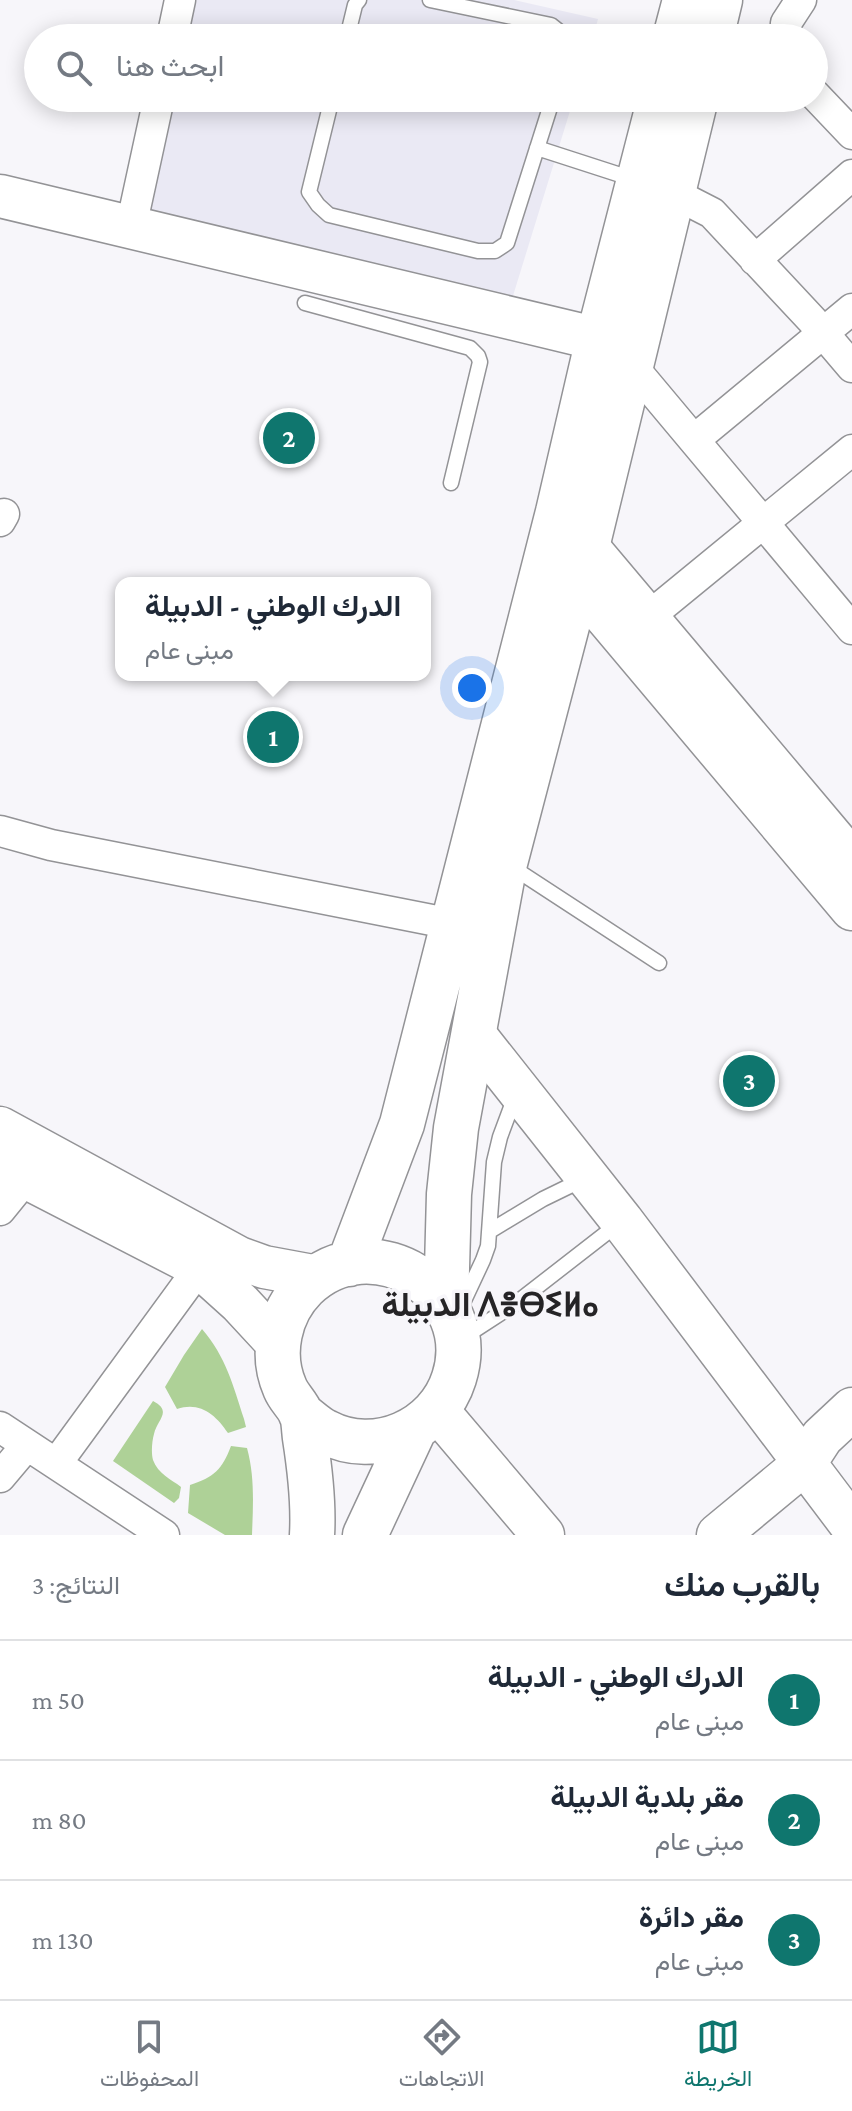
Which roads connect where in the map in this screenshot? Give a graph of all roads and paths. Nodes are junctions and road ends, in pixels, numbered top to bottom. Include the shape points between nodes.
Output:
1 (180, 0) edge
2 (359, 0) edge
3 (430, 0) edge
4 (685, 0) edge
5 (720, 0) edge
6 (801, 0) edge
7 (175, 24) edge
8 (350, 24) edge
9 (546, 24) edge
10 (679, 24) edge
11 (714, 24) edge
12 (786, 24) edge
13 (828, 109) edge
14 (156, 112) edge
15 (329, 112) edge
16 (549, 112) edge
17 (659, 112) edge
18 (690, 112) edge
19 (852, 134) edge
20 (537, 148) junction
21 (852, 175) edge
22 (656, 187) junction
23 (0, 196) edge
24 (131, 227) junction
25 (755, 260) junction
26 (353, 298) junction
27 (305, 303) dead end
28 (852, 309) edge
29 (823, 333) junction
30 (615, 352) junction
31 (852, 367) edge
32 (694, 440) junction
33 (852, 450) edge
34 (451, 483) dead end
35 (763, 523) junction
36 (568, 548) junction
37 (842, 597) edge
38 (647, 618) junction
39 (852, 629) edge
40 (792, 815) junction
41 (0, 831) edge
42 (489, 857) junction
43 (852, 861) edge
44 (852, 909) edge
45 (452, 924) junction
46 (659, 963) dead end
47 (474, 1034) junction
48 (518, 1090) junction
49 (0, 1128) edge
50 (13, 1171) edge
51 (588, 1178) junction
52 (0, 1210) edge
53 (622, 1221) junction
54 (490, 1231) junction
55 (200, 1267) junction
56 (334, 1270) junction
57 (453, 1323) junction
58 (278, 1344) junction
59 (852, 1409) edge
60 (301, 1414) junction
61 (426, 1420) junction
62 (0, 1427) edge
63 (852, 1440) edge
64 (27, 1445) junction
65 (805, 1463) junction
66 (56, 1464) junction
67 (0, 1477) edge
68 (852, 1526) edge
69 (164, 1535) edge
70 (312, 1535) edge
71 (365, 1535) edge
72 (543, 1535) edge
73 (718, 1535) edge

1 - 7 street
2 - 8 lane
3 - 9 lane
4 - 10 main road
5 - 11 main road
6 - 12 street
13 - 19 street
14 - 24 street
15 - 20 lane via 309,192 318,205 329,215 478,251 495,251 507,243
16 - 20 lane
17 - 22 main road
18 - 22 main road
20 - 22 lane
21 - 25 street
22 - 25 street via 712,213
22 - 30 main road
23 - 24 street
24 - 26 street
25 - 29 street
26 - 27 lane
26 - 30 street
26 - 34 lane via 478,356
28 - 29 street
29 - 31 street
29 - 32 street
30 - 32 street
30 - 36 main road
32 - 35 street
33 - 35 street
35 - 37 street
35 - 38 street
36 - 38 street
36 - 40 street
36 - 42 main road
37 - 39 street
38 - 40 street
40 - 43 street
40 - 44 street
41 - 45 street
42 - 45 main road
42 - 46 lane
42 - 47 main road
45 - 56 main road via 402,1124
47 - 48 street
47 - 57 main road via 452,1161
48 - 51 street
48 - 54 lane via 494,1162
49 - 56 street via 239,1258 264,1267
50 - 52 street
50 - 55 street
51 - 53 street
51 - 54 lane
53 - 57 lane via 515,1304
53 - 65 street
54 - 57 lane via 483,1260
55 - 58 street
55 - 66 street
56 - 57 main road via 368,1262 404,1269 435,1291
56 - 58 main road via 295,1299
57 - 61 main road via 455,1377 448,1395
58 - 60 main road via 280,1375
59 - 65 street via 822,1437
60 - 61 main road via 326,1433 355,1442 386,1441
60 - 70 main road via 310,1466
61 - 71 main road
61 - 72 street
62 - 64 street
63 - 65 street
64 - 66 street
64 - 67 street
65 - 68 street
65 - 73 street
66 - 69 street

